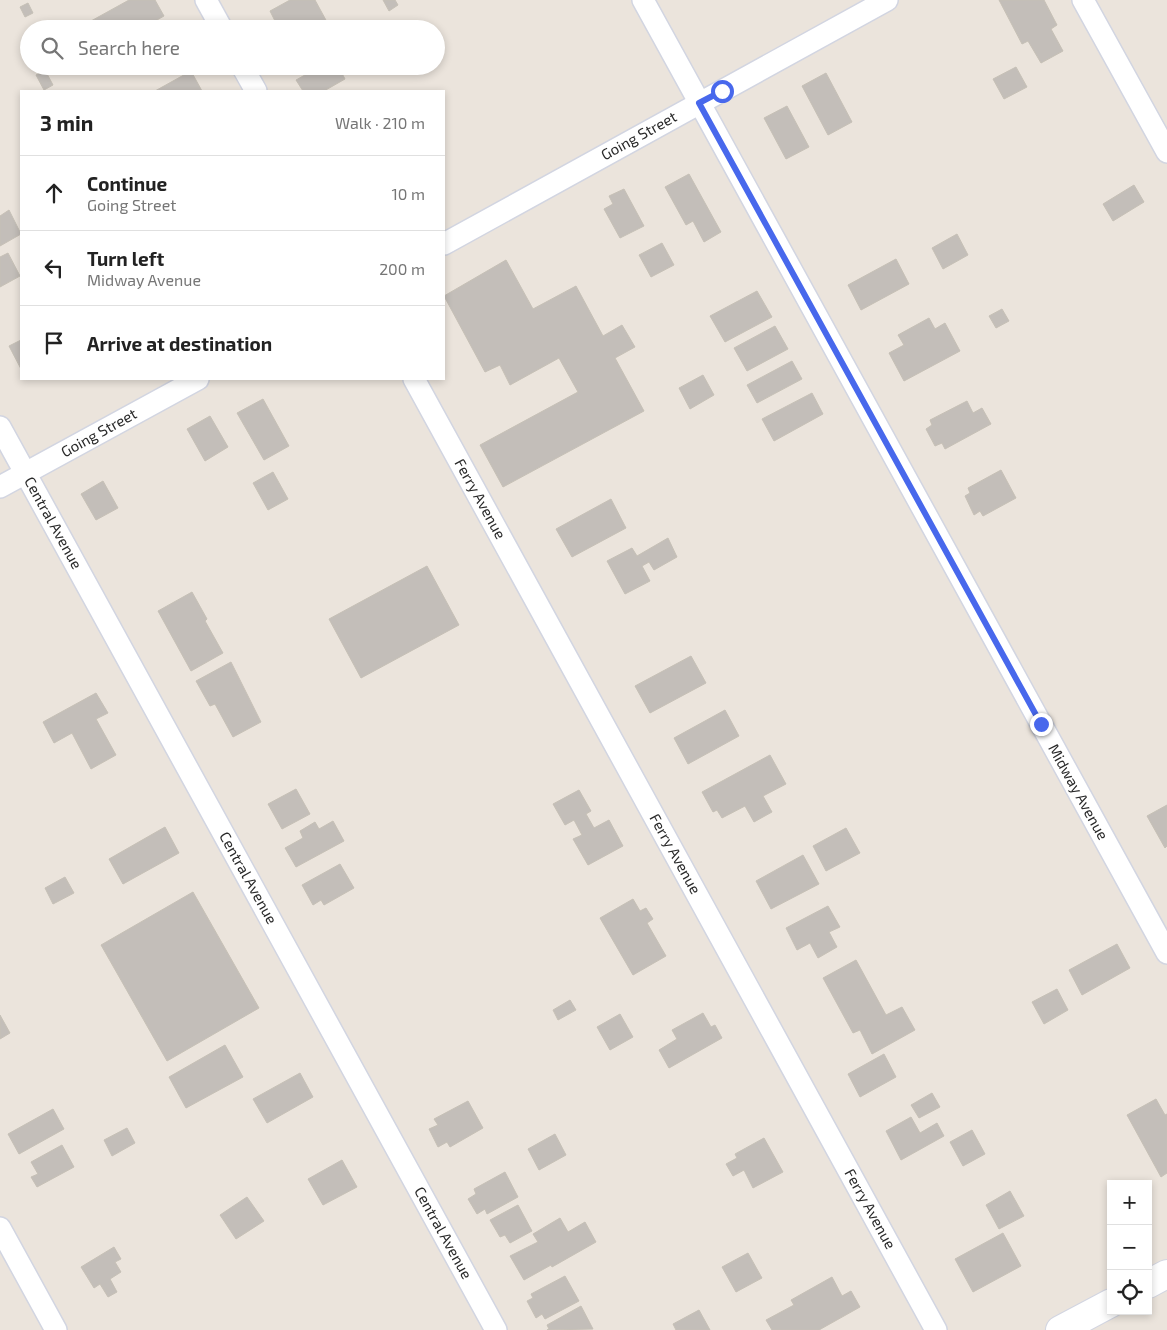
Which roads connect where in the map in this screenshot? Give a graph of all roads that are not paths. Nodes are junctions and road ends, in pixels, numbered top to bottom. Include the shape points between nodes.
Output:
1 (206, 0) edge
2 (643, 0) edge
3 (887, 0) edge
4 (1083, 0) edge
5 (217, 20) edge
6 (247, 75) edge
7 (255, 90) edge
8 (699, 103) junction
9 (1167, 152) edge
10 (445, 243) edge
11 (196, 380) edge
12 (415, 380) edge
13 (0, 427) edge
14 (25, 473) junction
15 (0, 487) edge
16 (1167, 952) edge
17 (0, 1228) edge
18 (1167, 1274) edge
19 (1152, 1282) edge
20 (1107, 1305) edge
21 (56, 1330) edge
22 (496, 1330) edge
23 (936, 1330) edge
24 (1060, 1330) edge

1 - 5 street
2 - 8 street, Midway Avenue
3 - 8 street, Going Street
4 - 9 street
6 - 7 street
8 - 10 street, Going Street
8 - 16 street, Midway Avenue
11 - 14 street, Going Street
12 - 23 street, Ferry Avenue
13 - 14 street, Central Avenue
14 - 15 street, Going Street
14 - 22 street, Central Avenue
17 - 21 street
18 - 19 main road
20 - 24 main road

